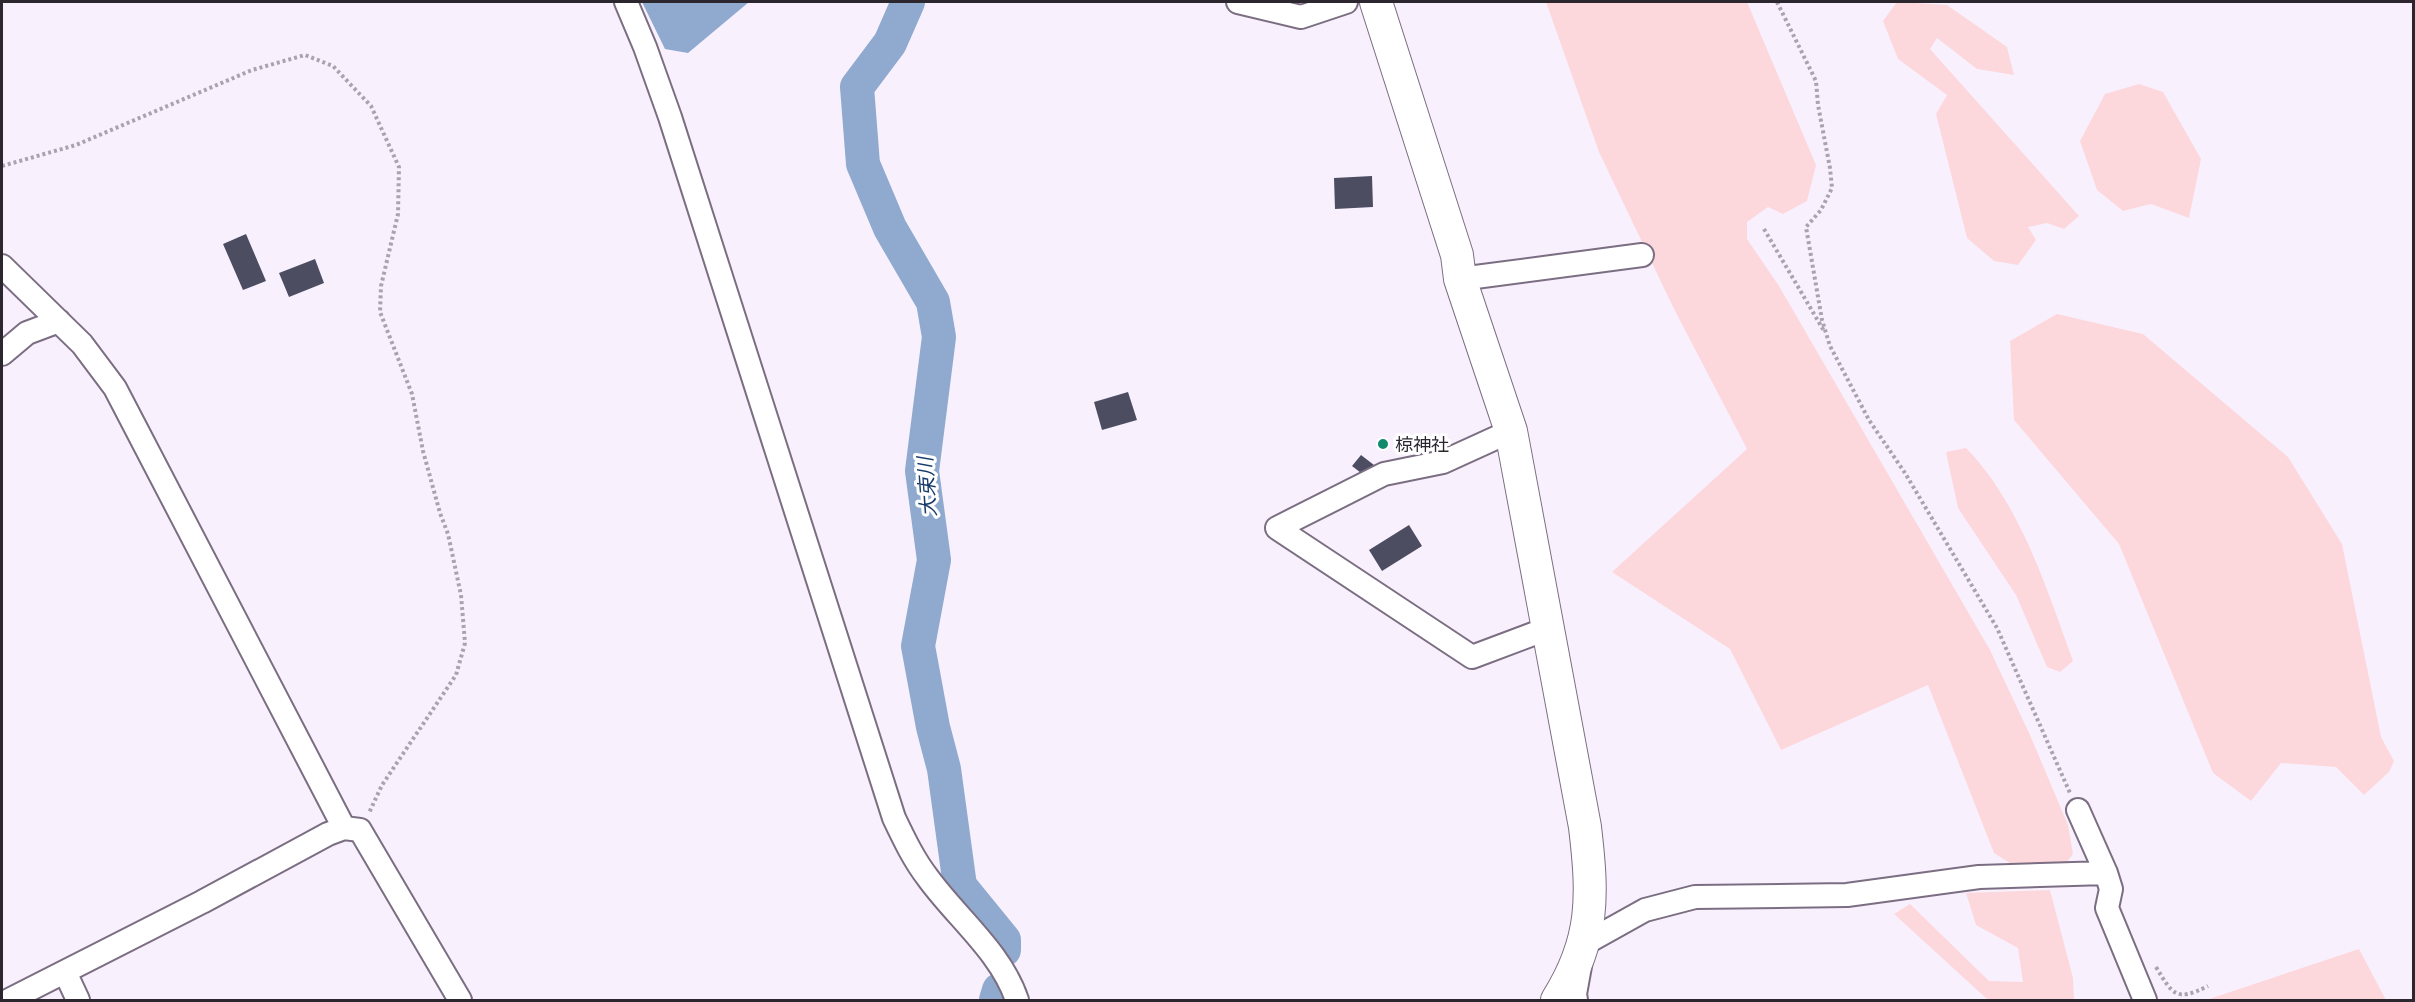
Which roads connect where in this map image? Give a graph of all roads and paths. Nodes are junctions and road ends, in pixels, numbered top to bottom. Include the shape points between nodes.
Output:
1 (626, 2) edge
2 (1238, 2) edge
3 (1346, 2) edge
4 (1376, 2) edge
5 (1777, 2) edge
6 (2, 166) edge
7 (1764, 229) dead end
8 (1642, 255) dead end
9 (2, 266) edge
10 (1460, 279) junction
11 (59, 321) junction
12 (1827, 337) junction
13 (2, 354) edge
14 (1511, 431) junction
15 (1549, 628) junction
16 (2078, 810) joint
17 (352, 829) junction
18 (2106, 873) junction
19 (1584, 944) junction
20 (2152, 961) dead end
21 (65, 972) junction
22 (2208, 986) dead end
23 (9, 1000) edge
24 (78, 1000) edge
25 (460, 1000) edge
26 (1017, 1000) edge
27 (1557, 1000) edge
28 (1576, 1000) edge
29 (2145, 1000) edge

1 - 26 street via 670,117 894,818 927,878 988,950
2 - 3 street via 1301,17
4 - 10 street via 1457,255
5 - 12 path via 1816,81 1830,168 1832,188 1821,210 1806,227
6 - 17 path via 76,145 252,70 305,55 333,66 371,106 399,167 398,214 381,286 380,312 412,394 423,451 448,534 461,595 465,643 456,675
7 - 12 path
8 - 10 street
9 - 11 street
10 - 14 street
11 - 13 street via 27,333
11 - 17 street via 115,388
12 - 16 path via 1869,420 1997,628
14 - 15 street
14 - 15 street via 1443,462 1384,474 1277,528 1472,657
15 - 19 street via 1585,827 1591,908
16 - 18 street
17 - 21 street via 328,834
17 - 25 street
18 - 19 street via 1979,877 1847,895 1695,897 1645,910
18 - 29 street via 2111,888 2107,908
19 - 27 street
19 - 28 street
20 - 22 path via 2177,995 2190,996
21 - 23 street
21 - 24 street

